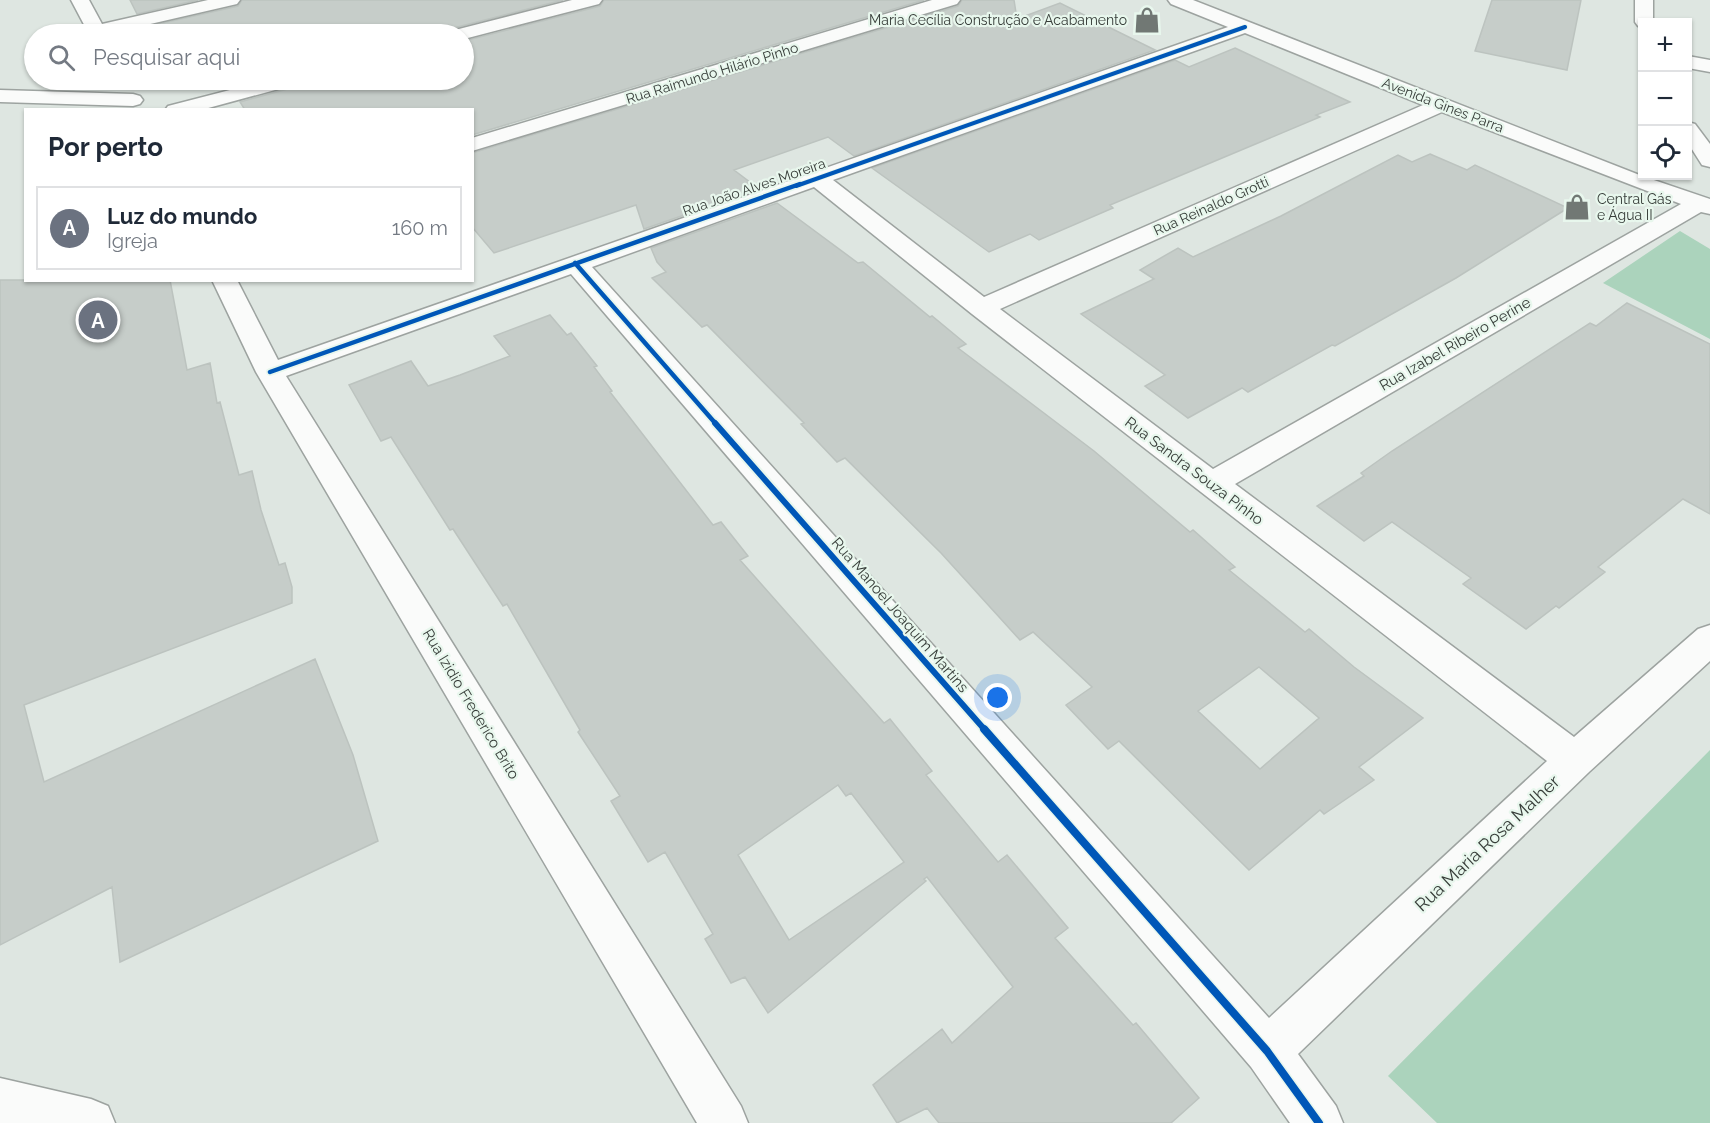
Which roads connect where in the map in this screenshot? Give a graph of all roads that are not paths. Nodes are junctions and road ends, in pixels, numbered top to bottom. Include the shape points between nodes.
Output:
1 (80, 0) edge
2 (231, 0) edge
3 (593, 0) edge
4 (951, 0) edge
5 (1644, 0) edge
6 (1180, 1) edge
7 (1644, 18) edge
8 (93, 24) edge
9 (134, 24) edge
10 (1245, 27) junction
11 (474, 31) edge
12 (1692, 63) edge
13 (1710, 66) edge
14 (127, 90) edge
15 (252, 90) edge
16 (0, 96) edge
17 (135, 105) edge
18 (1441, 105) junction
19 (184, 108) edge
20 (1692, 134) edge
21 (474, 145) edge
22 (1710, 160) edge
23 (816, 178) junction
24 (1705, 205) edge
25 (575, 263) junction
26 (225, 282) edge
27 (981, 308) junction
28 (270, 372) junction
29 (1211, 484) junction
30 (1710, 639) edge
31 (1575, 759) junction
32 (1267, 1051) junction
33 (0, 1102) edge
34 (91, 1123) edge
35 (724, 1123) edge
36 (1319, 1123) edge

1 - 8 street
2 - 9 street
3 - 11 street
4 - 21 street, Rua Raimundo Hilário Pinho
5 - 7 street
6 - 10 street, Avenida Gines Parra
10 - 18 street, Avenida Gines Parra
10 - 23 street, Rua João Alves Moreira
12 - 13 street
14 - 17 street
15 - 19 street
16 - 17 street
18 - 24 street, Avenida Gines Parra
18 - 27 street, Rua Reinaldo Grotti
20 - 22 street
23 - 25 street, Rua João Alves Moreira
23 - 27 street, Rua Sandra Souza Pinho
24 - 29 street, Rua Izabel Ribeiro Perine
25 - 28 street, Rua João Alves Moreira
25 - 32 street, Rua Manoel Joaquim Martins
26 - 28 street, Rua Izidio Frederico Brito
27 - 29 street, Rua Sandra Souza Pinho
28 - 35 street, Rua Izidio Frederico Brito
29 - 31 street, Rua Sandra Souza Pinho
30 - 31 street, Rua Maria Rosa Malher
31 - 32 street, Rua Maria Rosa Malher
32 - 36 street, Rua Manoel Joaquim Martins
33 - 34 street

